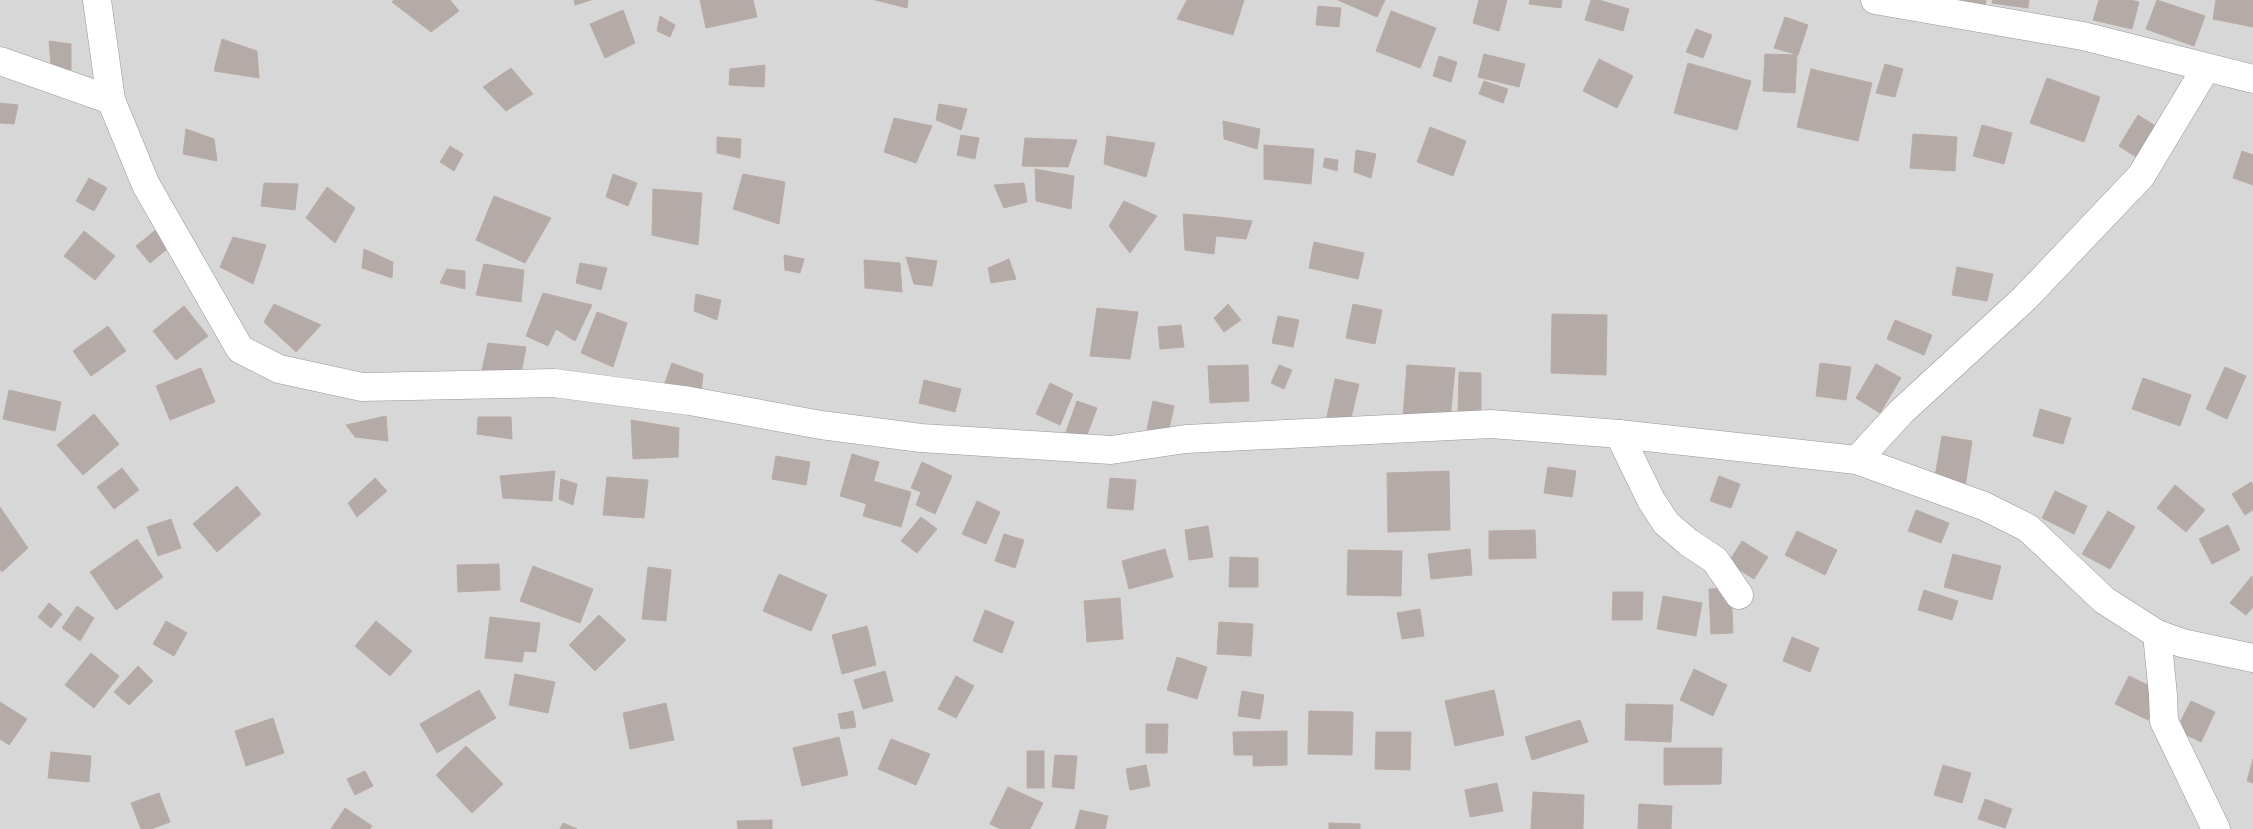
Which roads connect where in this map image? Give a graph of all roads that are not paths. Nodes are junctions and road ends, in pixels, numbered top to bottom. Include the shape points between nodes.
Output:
1 (97, 0) edge
2 (1874, 0) edge
3 (0, 62) edge
4 (2206, 68) junction
5 (2253, 79) edge
6 (111, 100) junction
7 (1618, 434) junction
8 (1857, 460) junction
9 (1739, 595) dead end
10 (2158, 634) junction
11 (2253, 658) edge
12 (2216, 829) edge

1 - 6 street
2 - 4 street via 2083,36
3 - 6 street
4 - 5 street
4 - 8 street via 2141,176 2025,298 1901,412
6 - 7 street via 146,185 240,349 279,369 362,387 554,383 921,438 1112,450 1186,439 1490,424
7 - 8 street
7 - 9 street via 1666,523 1715,560
8 - 10 street via 1984,506 2028,528 2104,600
10 - 11 street via 2182,643
10 - 12 street via 2164,721

